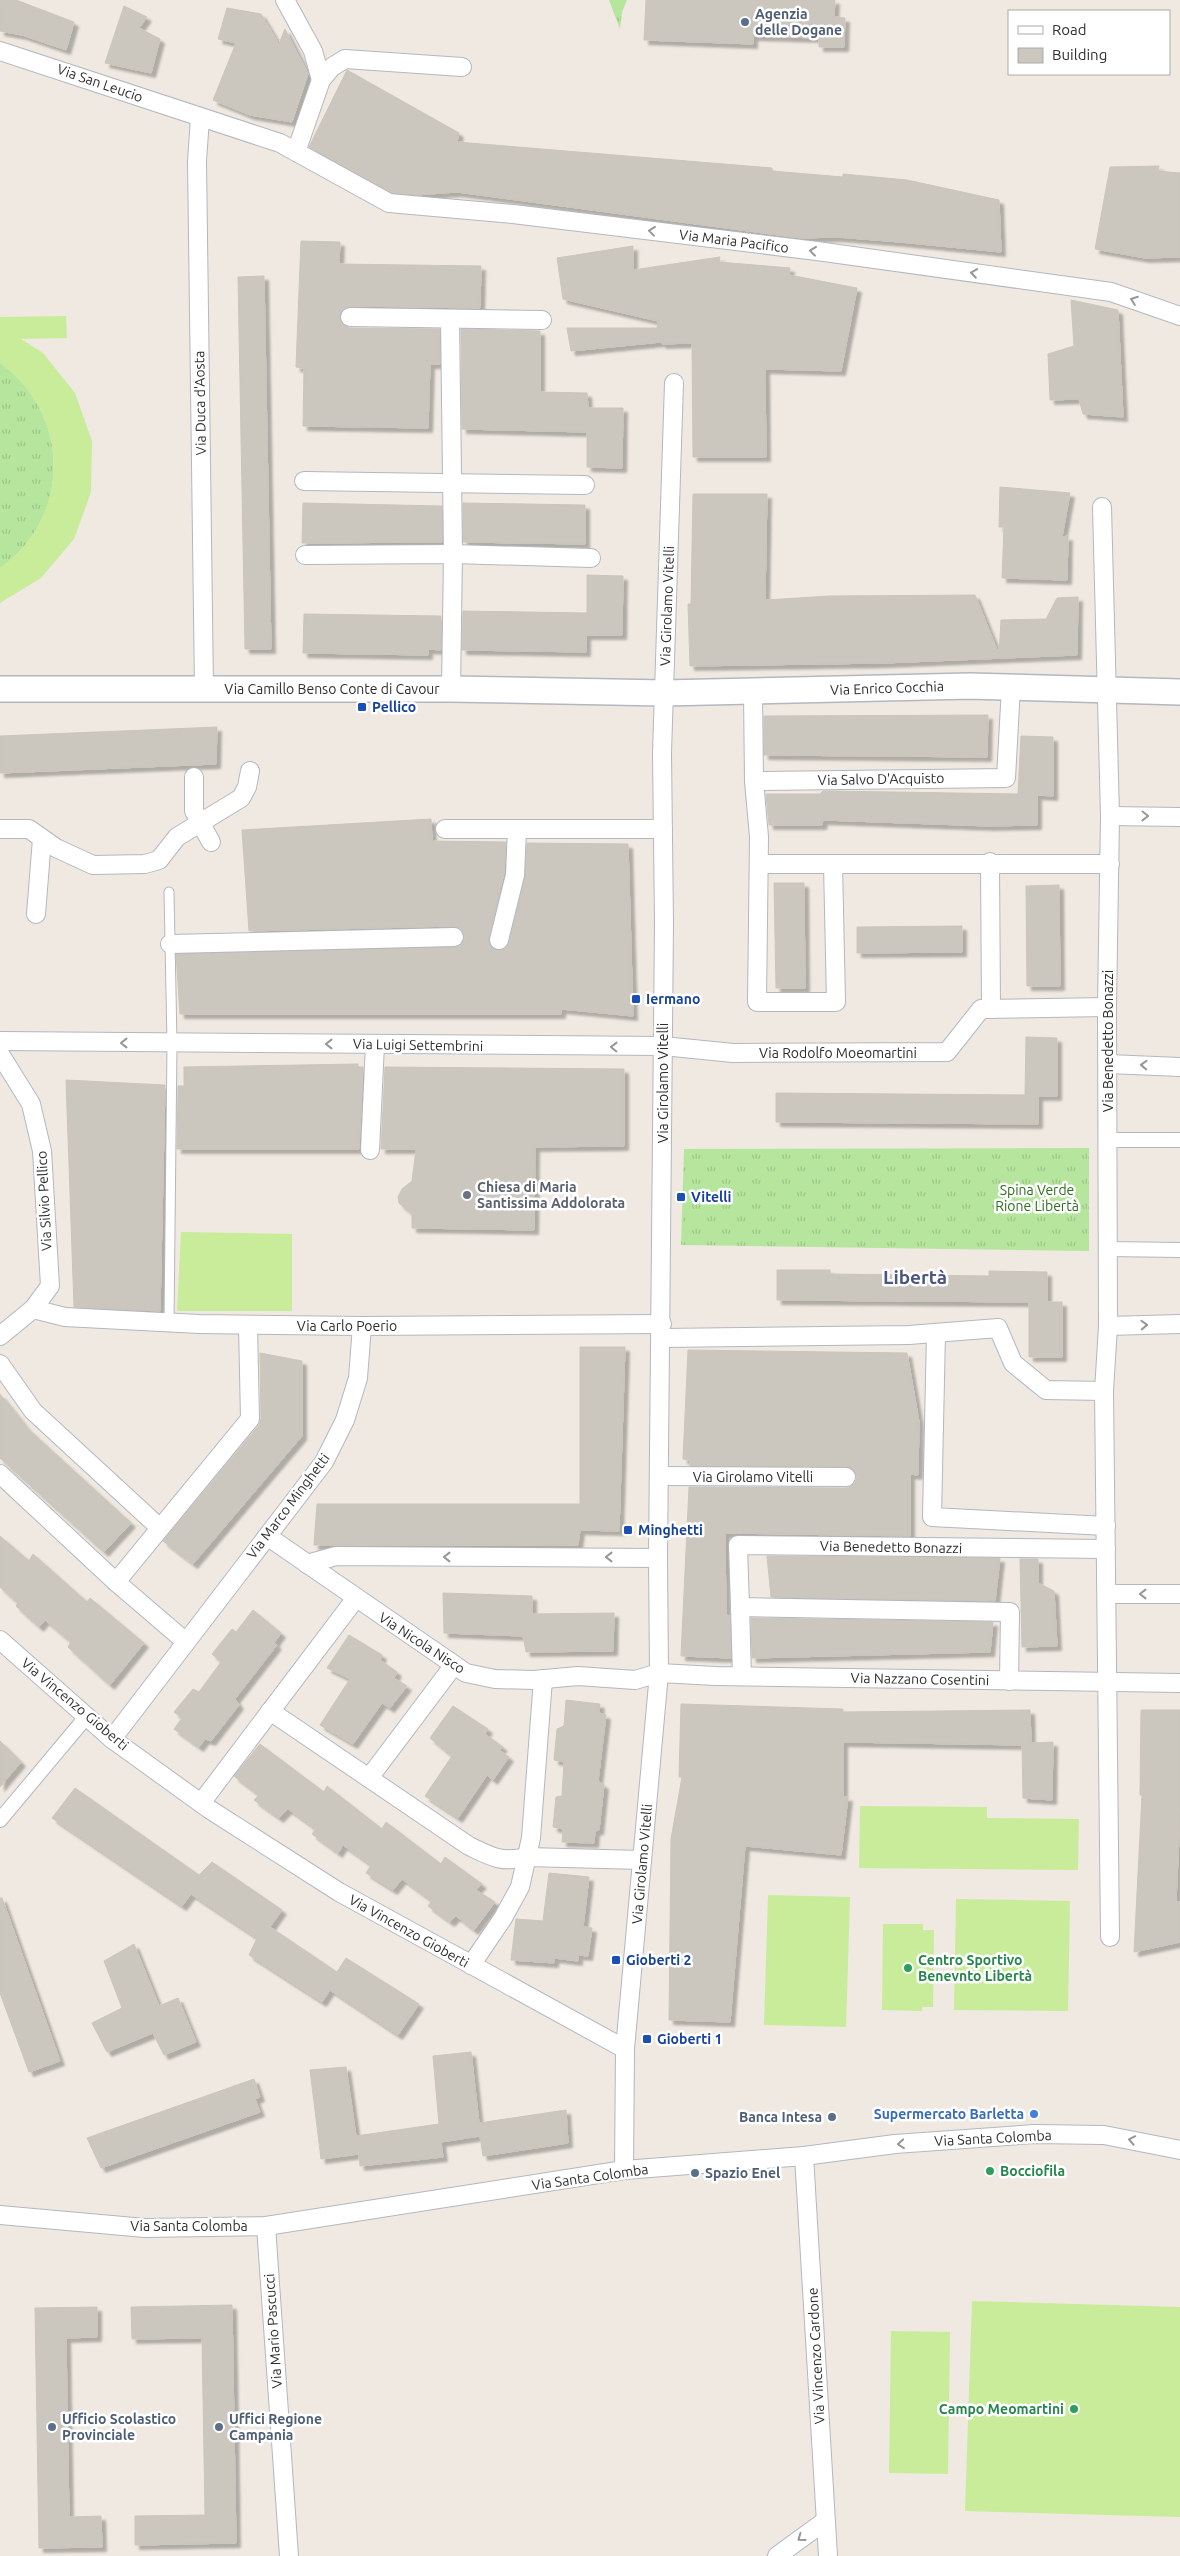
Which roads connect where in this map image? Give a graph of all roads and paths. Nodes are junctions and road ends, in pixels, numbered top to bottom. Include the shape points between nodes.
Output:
1 (285, 0) edge
2 (0, 50) edge
3 (462, 67) dead end
4 (322, 80) junction
5 (200, 118) junction
6 (296, 152) junction
7 (350, 316) dead end
8 (1180, 316) edge
9 (450, 319) junction
10 (542, 320) dead end
11 (674, 383) dead end
12 (304, 481) dead end
13 (453, 484) junction
14 (585, 485) dead end
15 (1102, 508) dead end
16 (453, 554) junction
17 (305, 555) dead end
18 (591, 558) dead end
19 (1011, 686) junction
20 (0, 689) edge
21 (204, 689) junction
22 (451, 689) junction
23 (753, 691) junction
24 (1109, 691) junction
25 (664, 692) junction
26 (1180, 692) edge
27 (250, 771) dead end
28 (194, 777) dead end
29 (754, 781) junction
30 (1110, 816) junction
31 (1180, 817) edge
32 (202, 822) junction
33 (0, 829) edge
34 (445, 829) dead end
35 (517, 829) junction
36 (663, 829) junction
37 (42, 838) junction
38 (211, 842) dead end
39 (990, 862) junction
40 (759, 864) junction
41 (833, 864) junction
42 (1110, 864) junction
43 (170, 892) dead end
44 (36, 914) dead end
45 (454, 937) dead end
46 (499, 940) dead end
47 (170, 944) junction
48 (1107, 1007) junction
49 (991, 1008) junction
50 (0, 1041) edge
51 (172, 1043) junction
52 (375, 1044) junction
53 (663, 1046) junction
54 (0, 1054) edge
55 (1108, 1064) junction
56 (1180, 1067) edge
57 (1108, 1140) junction
58 (1180, 1140) edge
59 (370, 1150) dead end
60 (1108, 1249) junction
61 (1180, 1250) edge
62 (33, 1309) junction
63 (169, 1322) junction
64 (1180, 1324) edge
65 (248, 1325) junction
66 (362, 1326) junction
67 (1108, 1326) junction
68 (662, 1331) junction
69 (936, 1332) junction
70 (0, 1336) edge
71 (0, 1364) edge
72 (1104, 1391) junction
73 (0, 1474) edge
74 (660, 1476) junction
75 (846, 1477) dead end
76 (1106, 1526) junction
77 (160, 1528) junction
78 (267, 1536) junction
79 (1106, 1549) junction
80 (658, 1558) junction
81 (308, 1564) junction
82 (116, 1582) junction
83 (1107, 1594) junction
84 (1180, 1594) edge
85 (356, 1598) junction
86 (740, 1607) junction
87 (0, 1640) edge
88 (186, 1642) junction
89 (454, 1666) junction
90 (660, 1673) junction
91 (742, 1676) junction
92 (544, 1679) junction
93 (1009, 1681) junction
94 (1106, 1682) junction
95 (1180, 1683) edge
96 (270, 1711) junction
97 (87, 1716) junction
98 (112, 1739) junction
99 (369, 1778) junction
100 (201, 1803) junction
101 (0, 1820) edge
102 (526, 1856) junction
103 (642, 1860) junction
104 (1110, 1937) dead end
105 (471, 1965) junction
106 (625, 2049) junction
107 (1180, 2150) edge
108 (804, 2156) junction
109 (624, 2170) junction
110 (0, 2215) edge
111 (266, 2226) junction
112 (825, 2521) junction
113 (289, 2556) edge
114 (777, 2556) edge
115 (828, 2556) edge

1 - 4 street via 313,50
2 - 5 street, Via San Leucio
3 - 4 street via 345,59 332,67
4 - 6 street
5 - 6 street, Via Maria Pacifico via 280,143
5 - 21 street, Via Duca d'Aosta via 197,161
8 -> 6 street, Via Maria Pacifico via 1111,292 817,251 532,216 389,203
7 - 9 street
9 - 10 street
9 - 13 street
11 - 25 street, Via Girolamo Vitelli
12 - 13 street
13 - 14 street
13 - 16 street
15 - 24 street
16 - 17 street
16 - 18 street
16 - 22 street
19 - 23 main road, Via Enrico Cocchia
19 - 24 main road, Via Enrico Cocchia
19 - 29 street, Via Salvo D'Acquisto via 1006,778
20 - 21 main road, Via Camillo Benso Conte di Cavour
21 - 22 main road, Via Camillo Benso Conte di Cavour
22 - 25 main road, Via Camillo Benso Conte di Cavour
23 - 25 main road, Via Enrico Cocchia
23 - 29 street
24 - 26 main road, Via Enrico Cocchia
24 - 30 street, Via Benedetto Bonazzi
25 - 36 street, Via Girolamo Vitelli
27 - 32 street via 241,798
28 - 32 street via 194,811
29 - 40 street
30 -> 31 street
30 - 42 street, Via Benedetto Bonazzi
32 - 37 street via 178,838 159,860 145,864 94,865
32 - 38 street
33 - 37 street via 29,829
34 - 35 street
35 - 36 street
35 - 46 street via 515,875
36 - 53 street, Via Girolamo Vitelli
37 - 44 street
39 - 41 street
39 - 42 street
39 - 49 street
40 - 41 street
40 - 41 street via 757,1002 836,1002
42 - 48 street, Via Benedetto Bonazzi
43 - 47 lane
45 - 47 street
47 - 51 lane
48 - 49 street
48 - 55 street, Via Benedetto Bonazzi
49 - 53 street, Via Rodolfo Moeomartini via 981,1009 947,1052 733,1053
51 -> 50 street, Via Luigi Settembrini
52 -> 51 street, Via Luigi Settembrini
51 - 63 lane
53 -> 52 street, Via Luigi Settembrini
52 - 59 street
53 - 68 street, Via Girolamo Vitelli
54 - 62 street, Via Silvio Pellico via 31,1104 42,1151 50,1286
56 -> 55 street
55 - 57 street, Via Benedetto Bonazzi
57 - 58 street
57 - 60 street, Via Benedetto Bonazzi
60 - 61 street
60 - 67 street, Via Benedetto Bonazzi
62 - 63 street, Via Carlo Poerio via 65,1317
62 - 70 street, Via Silvio Pellico
63 - 65 street, Via Carlo Poerio
67 -> 64 street
65 - 66 street, Via Carlo Poerio
65 - 77 street via 250,1419
66 - 68 street, Via Carlo Poerio
66 - 78 street, Via Marco Minghetti via 358,1378 345,1420 324,1462
67 - 72 street, Via Benedetto Bonazzi
68 - 69 street via 909,1335
68 - 74 street, Via Girolamo Vitelli
69 - 72 street via 998,1328 1013,1363 1046,1390
69 - 76 street via 932,1517
71 - 77 street via 33,1411
72 - 76 street, Via Benedetto Bonazzi
73 - 82 street
74 - 75 street, Via Girolamo Vitelli
74 - 80 street, Via Girolamo Vitelli
76 - 79 street, Via Benedetto Bonazzi
77 - 82 street
78 - 81 street, Via Nicola Nisco
78 - 88 street, Via Marco Minghetti
79 - 83 street, Via Benedetto Bonazzi
79 - 86 street, Via Benedetto Bonazzi via 738,1545
80 -> 81 street via 336,1556
80 - 90 street, Via Girolamo Vitelli
81 - 85 street, Via Nicola Nisco
82 - 88 street
84 -> 83 street
83 - 94 street, Via Benedetto Bonazzi
85 - 89 street, Via Nicola Nisco
85 - 96 street
86 - 91 street, Via Benedetto Bonazzi
86 - 93 street via 1010,1612
87 - 97 street, Via Vincenzo Gioberti
88 - 98 street, Via Marco Minghetti
89 - 92 street, Via Nicola Nisco via 466,1673 496,1679
89 - 99 street
90 - 91 street, Via Nazzano Cosentini
90 - 92 street, Via Nicola Nisco via 635,1680 578,1676
90 - 103 street, Via Girolamo Vitelli
91 - 93 street, Via Nazzano Cosentini
92 - 102 street via 531,1838
93 - 94 street, Via Nazzano Cosentini
94 - 95 street, Via Nazzano Cosentini
94 - 104 street, Via Benedetto Bonazzi
96 - 99 street
96 - 100 street
97 - 98 street, Via Vincenzo Gioberti
97 - 101 street
98 - 100 street, Via Vincenzo Gioberti
99 - 102 street via 469,1846 498,1860
100 - 105 street, Via Vincenzo Gioberti via 339,1892
102 - 103 street
102 - 105 street via 520,1887
103 - 106 street, Via Girolamo Vitelli
105 - 106 street, Via Vincenzo Gioberti
106 - 109 street, Via Girolamo Vitelli
107 -> 108 street, Via Santa Colomba via 1104,2135 1034,2134 896,2144
108 - 109 street, Via Santa Colomba
108 - 112 street, Via Vincenzo Cardone
109 - 111 street, Via Santa Colomba
110 - 111 street, Via Santa Colomba via 145,2228
111 - 113 street, Via Mario Pascucci
112 -> 114 street
112 - 115 street, Via Vincenzo Cardone

